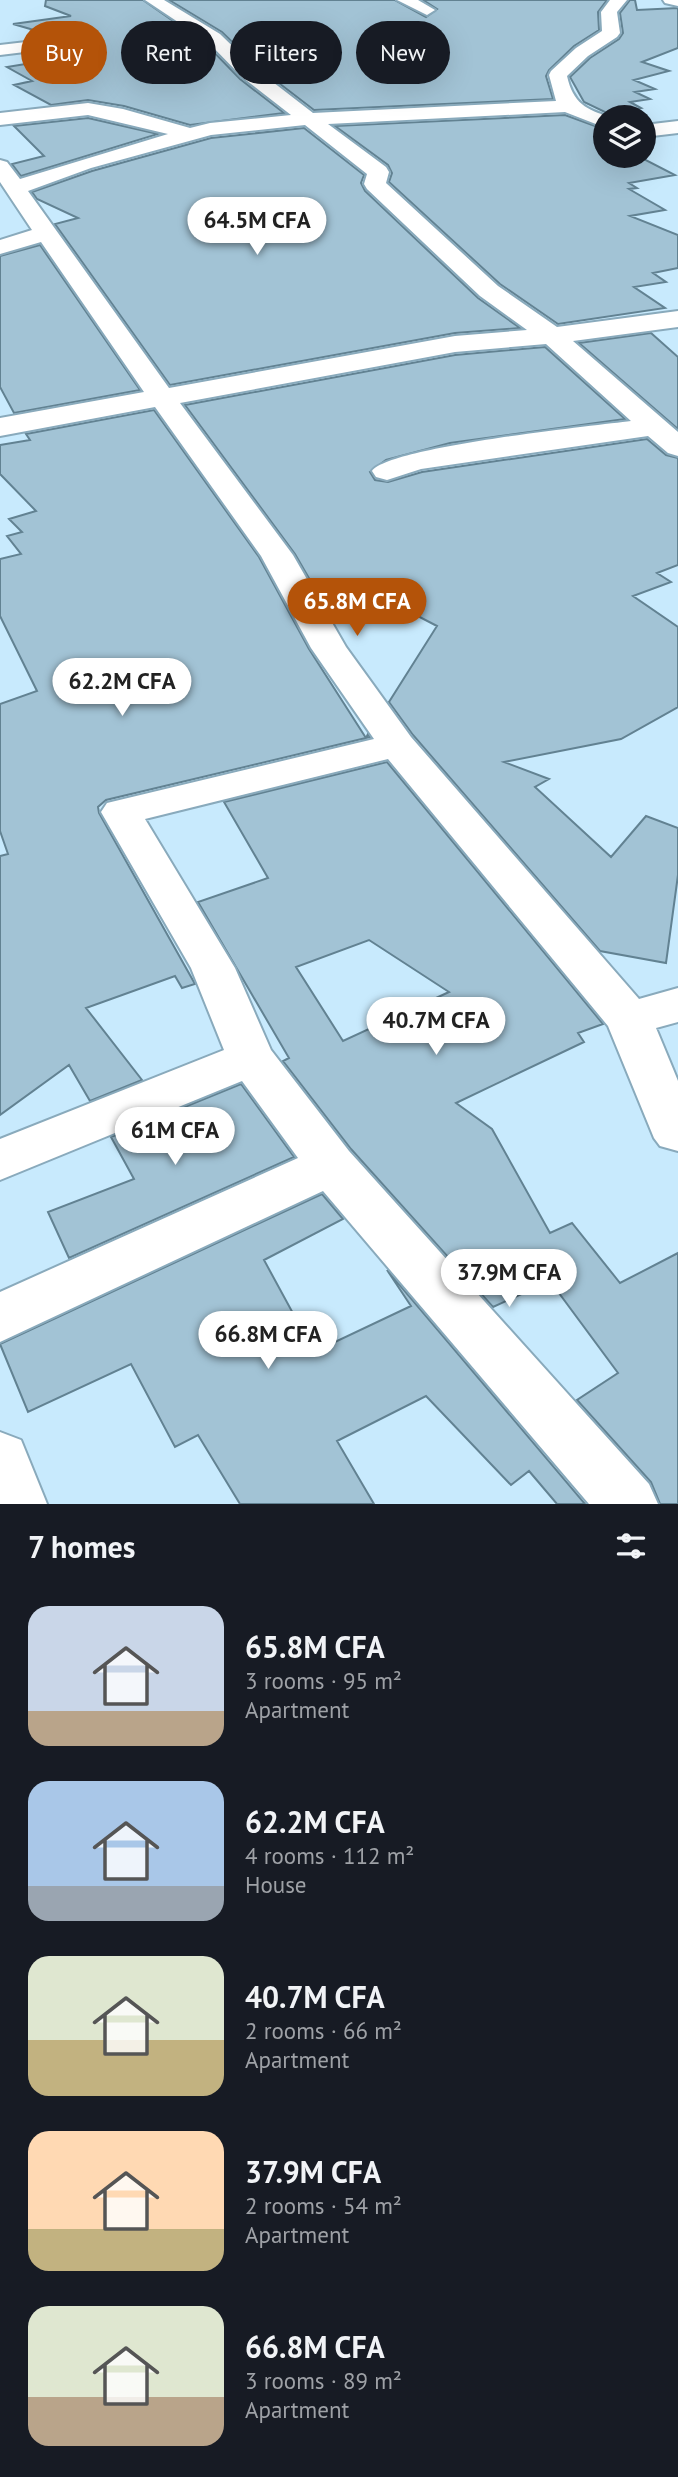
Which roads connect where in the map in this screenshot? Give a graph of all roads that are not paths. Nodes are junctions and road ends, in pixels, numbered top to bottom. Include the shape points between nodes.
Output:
1 (153, 0) edge
2 (405, 0) edge
3 (619, 0) edge
4 (671, 0) edge
5 (678, 1) edge
6 (427, 10) dead end
7 (21, 48) edge
8 (0, 50) edge
9 (568, 106) junction
10 (593, 117) edge
11 (0, 119) edge
12 (308, 119) junction
13 (678, 127) edge
14 (656, 130) edge
15 (191, 135) junction
16 (9, 188) edge
17 (47, 233) junction
18 (0, 247) edge
19 (678, 319) edge
20 (552, 336) junction
21 (163, 398) junction
22 (654, 426) junction
23 (0, 427) edge
24 (678, 447) edge
25 (387, 471) dead end
26 (397, 745) junction
27 (678, 1005) edge
28 (629, 1019) junction
29 (251, 1058) junction
30 (678, 1132) edge
31 (0, 1160) edge
32 (331, 1165) junction
33 (0, 1318) edge
34 (0, 1460) edge
35 (17, 1504) edge
36 (628, 1504) edge

1 - 12 street via 214,37 249,73
2 - 6 street
3 - 9 street via 609,12 611,33 558,75
4 - 5 street
7 - 8 street
9 - 10 street
9 - 12 street
11 - 15 street via 88,109
12 - 15 street
12 - 20 street via 378,172 375,184 489,291
13 - 14 street
15 - 16 street
16 - 17 street
17 - 18 street
17 - 21 street
19 - 20 street
20 - 21 street via 455,344
20 - 22 street
21 - 23 street
21 - 26 street via 277,555 329,648
22 - 24 street
22 - 25 street via 415,461
26 - 28 street
26 - 29 street via 121,812 213,968
27 - 28 street
28 - 30 street
29 - 31 street
29 - 32 street
32 - 33 street
32 - 36 street
34 - 35 street

